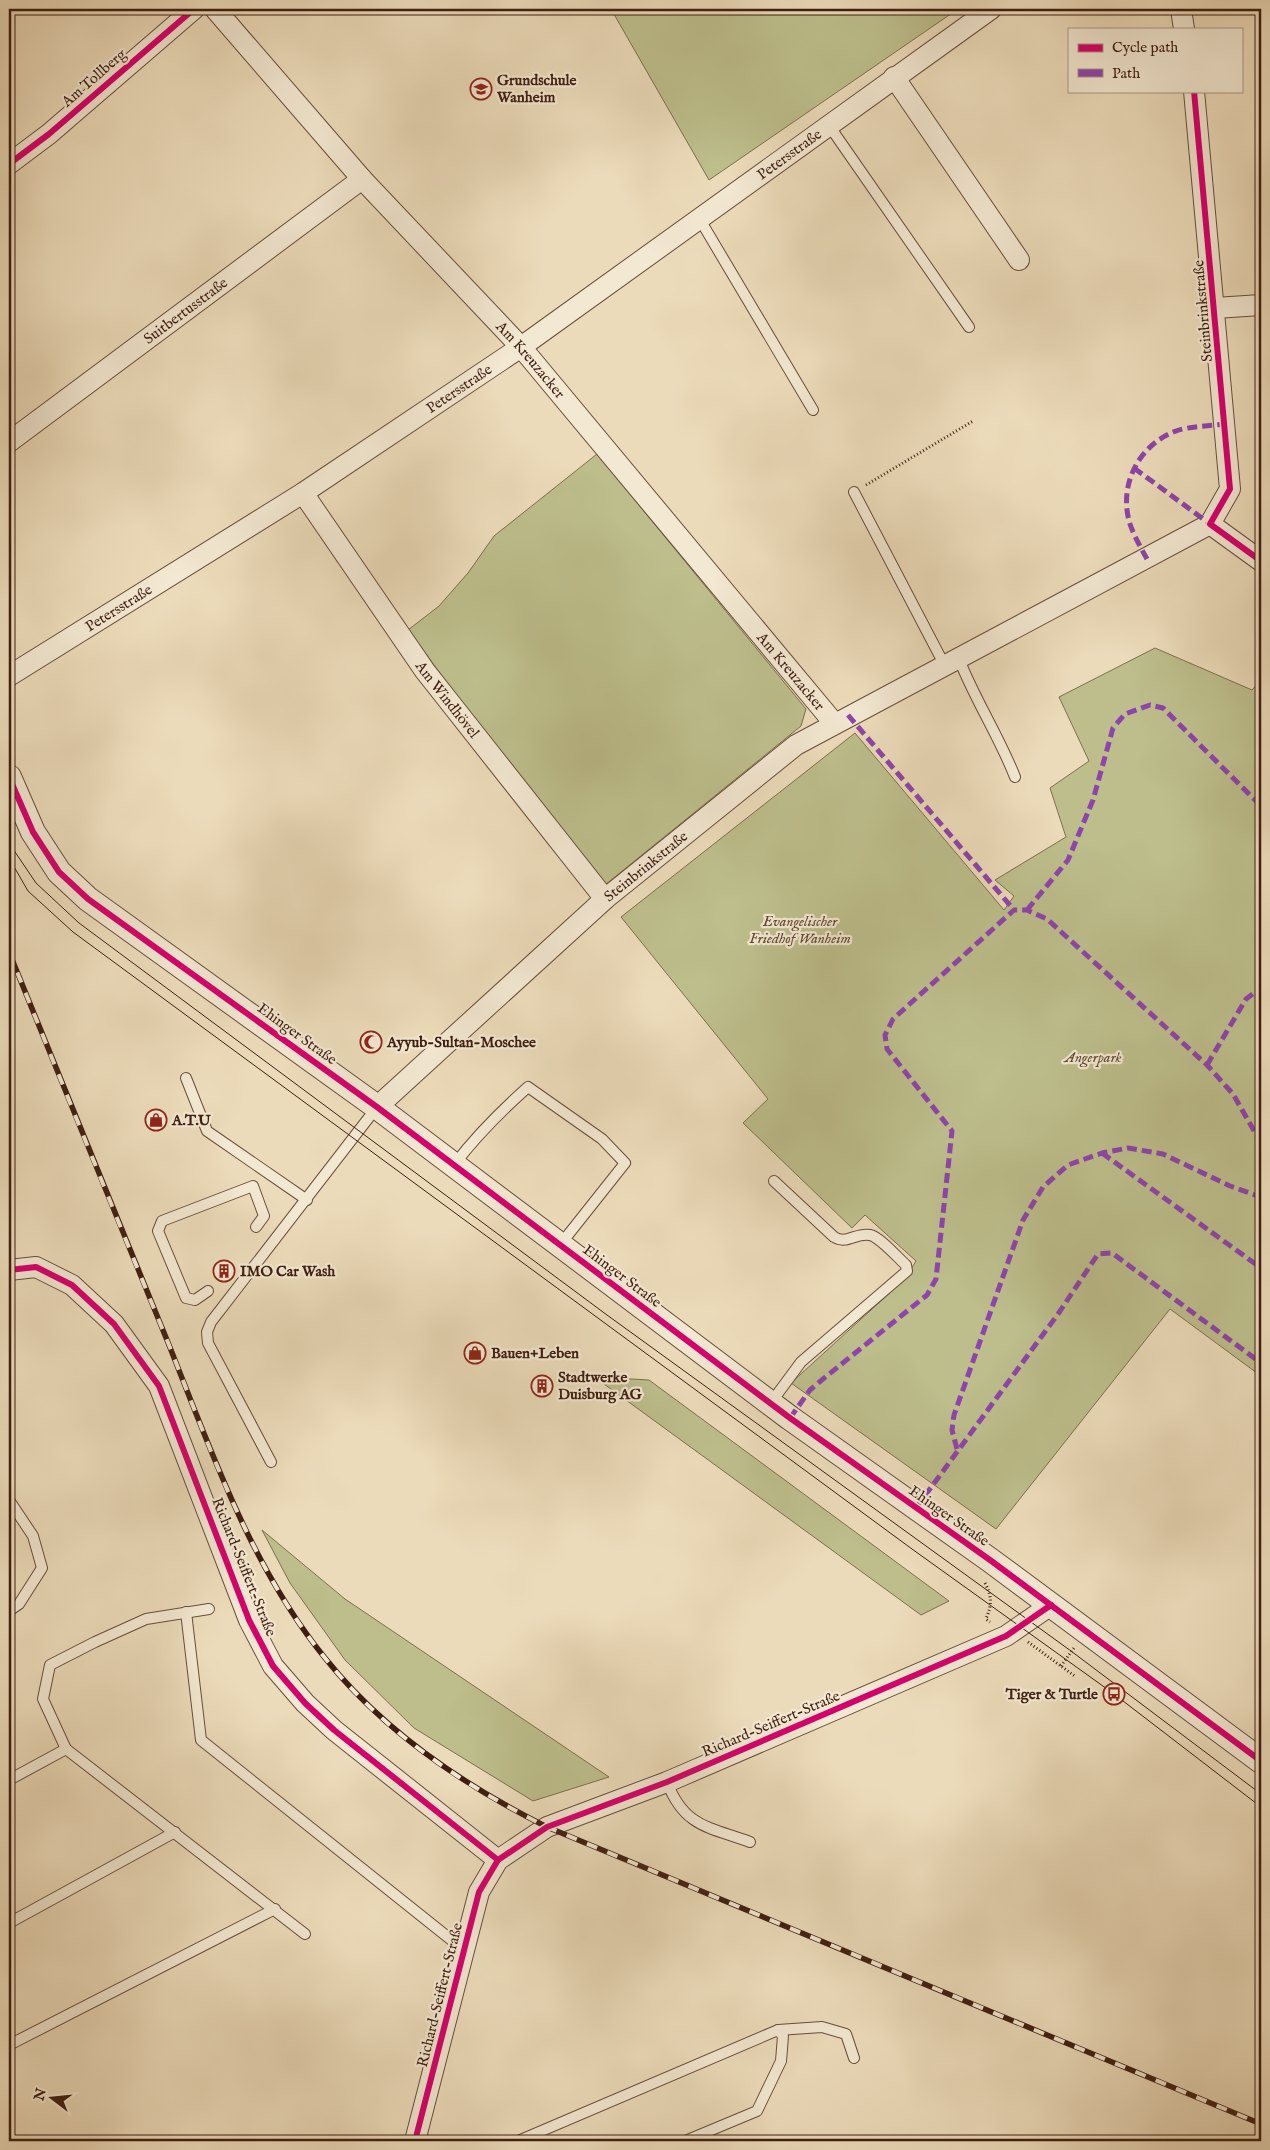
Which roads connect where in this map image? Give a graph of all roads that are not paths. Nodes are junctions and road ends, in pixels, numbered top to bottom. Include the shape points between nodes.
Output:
1 (194, 9) edge
2 (216, 9) edge
3 (991, 9) edge
4 (1181, 9) edge
5 (1184, 28) edge
6 (894, 77) junction
7 (1194, 92) edge
8 (828, 124) junction
9 (9, 164) edge
10 (362, 179) junction
11 (699, 218) junction
12 (1019, 260) dead end
13 (1261, 305) edge
14 (1215, 308) junction
15 (969, 328) dead end
16 (520, 347) junction
17 (813, 410) dead end
18 (9, 442) edge
19 (854, 492) road end
20 (303, 493) junction
21 (1210, 524) junction
22 (1261, 561) edge
23 (952, 662) junction
24 (9, 676) edge
25 (834, 723) junction
26 (9, 777) edge
27 (1015, 777) dead end
28 (605, 899) junction
29 (186, 1078) dead end
30 (377, 1107) junction
31 (454, 1165) junction
32 (774, 1181) dead end
33 (307, 1200) junction
34 (256, 1228) dead end
35 (560, 1245) junction
36 (9, 1270) edge
37 (208, 1291) dead end
38 (770, 1404) junction
39 (271, 1462) dead end
40 (9, 1500) edge
41 (1051, 1605) junction
42 (209, 1609) dead end
43 (9, 1611) edge
44 (186, 1612) junction
45 (66, 1749) junction
46 (1261, 1761) edge
47 (9, 1780) edge
48 (667, 1782) junction
49 (175, 1832) junction
50 (750, 1842) dead end
51 (498, 1860) junction
52 (275, 1909) junction
53 (9, 1923) edge
54 (305, 1934) dead end
55 (464, 1950) junction
56 (778, 2030) junction
57 (9, 2045) edge
58 (854, 2058) dead end
59 (415, 2141) edge
60 (518, 2141) edge
61 (685, 2141) edge

1 - 9 street, Am Tollberg via 49,134
2 - 10 street, Am Kreuzacker
3 - 6 street, Petersstraße
4 - 5 street
6 - 8 street, Petersstraße
6 - 12 street
7 - 14 street, Steinbrinkstraße
8 - 11 street, Petersstraße
8 - 15 lane
10 - 16 street, Am Kreuzacker
10 - 18 street, Suitbertusstraße
11 - 16 street, Petersstraße
11 - 17 lane
13 - 14 street, Steinbrinkstraße
14 - 21 street, Steinbrinkstraße via 1230,489
16 - 20 street, Petersstraße
16 - 25 street, Am Kreuzacker
19 - 23 lane
20 - 24 street, Petersstraße
20 - 28 street, Am Windhövel via 425,671
21 - 22 street
21 - 23 street, Steinbrinkstraße
23 - 25 street, Steinbrinkstraße
23 - 27 lane via 1000,740
25 - 28 street, Steinbrinkstraße via 796,745
26 - 30 street, Ehinger Straße via 32,832 59,872 88,899
28 - 30 street, Steinbrinkstraße
29 - 33 lane via 207,1131
30 - 31 street, Ehinger Straße
30 - 33 lane
31 - 35 street, Ehinger Straße
31 - 35 lane via 503,1109 528,1087 602,1139 625,1163
32 - 38 lane via 834,1237 840,1241 861,1234 873,1236 906,1265 907,1270 801,1362
33 - 39 lane via 211,1322 207,1332 208,1343
34 - 37 lane via 264,1216 253,1186 162,1221 158,1231 186,1298 195,1300
35 - 38 street, Ehinger Straße
36 - 51 street, Richard-Seiffert-Straße via 36,1267 72,1285 114,1324 159,1386 249,1620 273,1666 334,1730
38 - 41 street, Ehinger Straße
40 - 43 lane via 33,1536 42,1568 19,1604
41 - 46 street, Ehinger Straße
41 - 48 street, Richard-Seiffert-Straße via 1006,1636
42 - 44 lane
44 - 45 lane via 146,1619 50,1665 43,1699
44 - 55 lane via 201,1740
45 - 47 lane
45 - 49 lane
48 - 50 lane via 674,1800 694,1822
48 - 51 street, Richard-Seiffert-Straße via 547,1827
49 - 52 lane
49 - 53 lane
51 - 55 street, Richard-Seiffert-Straße via 479,1892
52 - 54 lane
52 - 57 lane
55 - 59 street, Richard-Seiffert-Straße
56 - 58 lane via 822,2027 846,2034
56 - 60 lane
56 - 61 lane via 783,2036 781,2062 757,2111

